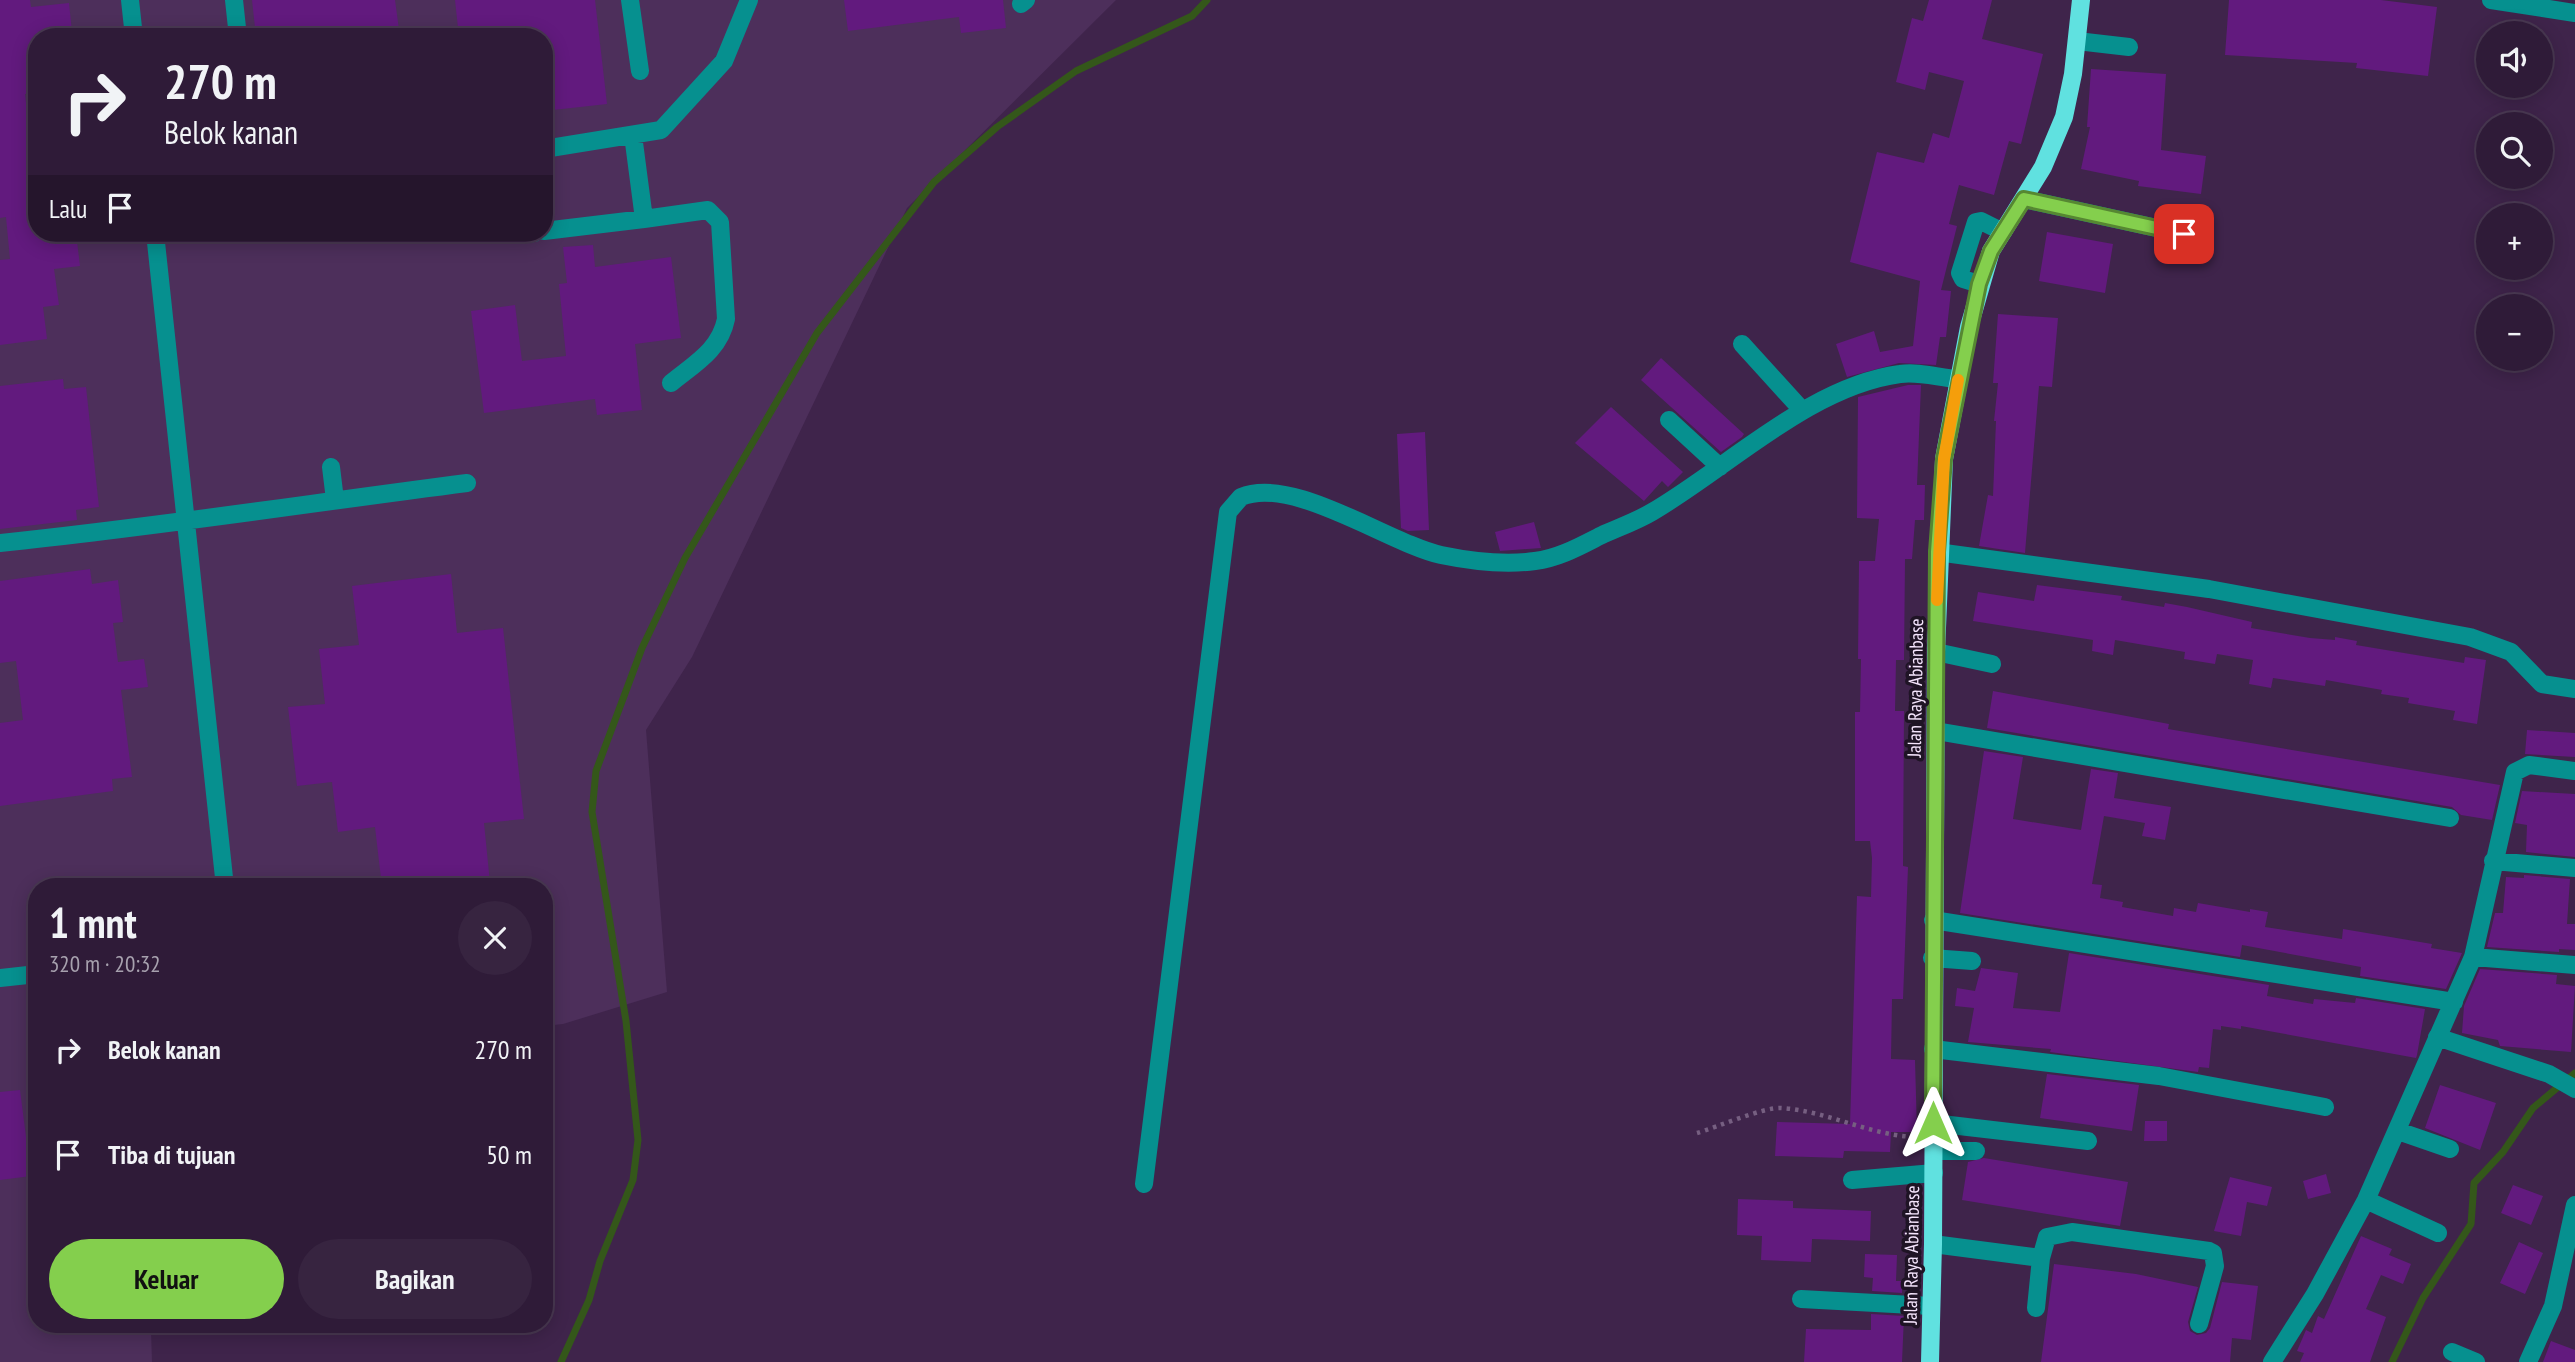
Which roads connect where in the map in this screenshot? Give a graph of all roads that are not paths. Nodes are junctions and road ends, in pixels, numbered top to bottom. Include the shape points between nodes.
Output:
1 (131, 0) edge
2 (234, 0) edge
3 (630, 0) edge
4 (749, 0) edge
5 (2081, 0) edge
6 (2491, 0) edge
7 (2575, 13) edge
8 (133, 28) edge
9 (237, 28) edge
10 (2077, 41) junction
11 (2129, 47) dead end
12 (640, 71) dead end
13 (633, 135) junction
14 (553, 148) edge
15 (2024, 199) junction
16 (644, 219) junction
17 (553, 231) edge
18 (2003, 232) junction
19 (2184, 234) dead end
20 (156, 242) edge
21 (1979, 284) junction
22 (1742, 344) dead end
23 (1958, 379) junction
24 (671, 383) dead end
25 (1802, 410) junction
26 (1669, 420) dead end
27 (331, 467) dead end
28 (1720, 467) junction
29 (467, 483) dead end
30 (335, 500) junction
31 (186, 519) junction
32 (0, 543) edge
33 (1937, 552) junction
34 (1936, 652) junction
35 (1992, 664) dead end
36 (2575, 689) edge
37 (1936, 731) junction
38 (2575, 771) edge
39 (2450, 818) dead end
40 (2493, 860) junction
41 (2575, 869) edge
42 (224, 878) edge
43 (1933, 920) junction
44 (2473, 957) junction
45 (1933, 958) junction
46 (1972, 961) dead end
47 (2575, 965) edge
48 (28, 975) edge
49 (0, 978) edge
50 (2454, 1002) junction
51 (2437, 1037) junction
52 (1933, 1049) junction
53 (2573, 1088) edge
54 (2325, 1107) dead end
55 (2398, 1131) junction
56 (1933, 1137) junction
57 (2088, 1140) dead end
58 (2450, 1149) dead end
59 (1976, 1151) dead end
60 (1934, 1173) junction
61 (1852, 1180) dead end
62 (1144, 1184) dead end
63 (2366, 1200) junction
64 (2575, 1205) edge
65 (2438, 1233) dead end
66 (1933, 1244) junction
67 (2041, 1258) junction
68 (1801, 1299) dead end
69 (1931, 1306) junction
70 (2036, 1308) dead end
71 (2199, 1324) dead end
72 (2452, 1352) dead end
73 (1930, 1362) edge
74 (2272, 1362) edge
75 (2476, 1362) edge
76 (2528, 1362) edge

1 - 8 street
2 - 9 street
3 - 12 street
4 - 13 street via 724,61 661,130
5 - 10 main road, Jalan Raya Abianbase
6 - 7 street
10 - 11 street
10 - 15 main road, Jalan Raya Abianbase via 2058,134
13 - 14 street
13 - 16 street
15 - 18 main road, Jalan Raya Abianbase
15 - 19 street
16 - 17 street
16 - 24 street via 708,210 720,222 723,335
18 - 21 main road, Jalan Raya Abianbase
18 - 21 street via 1976,222 1960,273 1963,279
20 - 31 street
21 - 23 main road, Jalan Raya Abianbase
22 - 25 street
23 - 25 street via 1902,373
23 - 33 main road, Jalan Raya Abianbase via 1944,459
25 - 28 street
26 - 28 street
27 - 30 street
28 - 62 street via 1651,513 1562,554 1511,564 1441,555 1390,537 1358,519 1274,494 1248,494 1228,512
29 - 30 street
30 - 31 street
31 - 32 street
31 - 42 street
33 - 34 main road, Jalan Raya Abianbase
33 - 36 street via 2209,589 2470,637 2511,652 2542,684
34 - 35 street
34 - 37 main road, Jalan Raya Abianbase
37 - 39 street
37 - 43 main road, Jalan Raya Abianbase
38 - 40 street via 2529,765 2515,772
40 - 41 street
40 - 44 street
43 - 45 main road, Jalan Raya Abianbase
43 - 50 street
44 - 47 street
44 - 50 street
45 - 46 street
45 - 52 main road, Jalan Raya Abianbase
48 - 49 street
50 - 51 street
51 - 53 street via 2549,1074
51 - 55 street
52 - 54 street via 2159,1076
52 - 56 main road, Jalan Raya Abianbase
55 - 58 street
55 - 63 street
56 - 57 street
56 - 59 street
56 - 60 main road, Jalan Raya Abianbase
60 - 61 street
60 - 66 main road, Jalan Raya Abianbase
63 - 65 street
63 - 74 street
64 - 76 street via 2553,1306
66 - 67 street
66 - 69 main road, Jalan Raya Abianbase
67 - 70 street
67 - 71 street via 2047,1237 2072,1232 2209,1251 2215,1266
68 - 69 street
69 - 73 main road, Jalan Raya Abianbase
72 - 75 street

